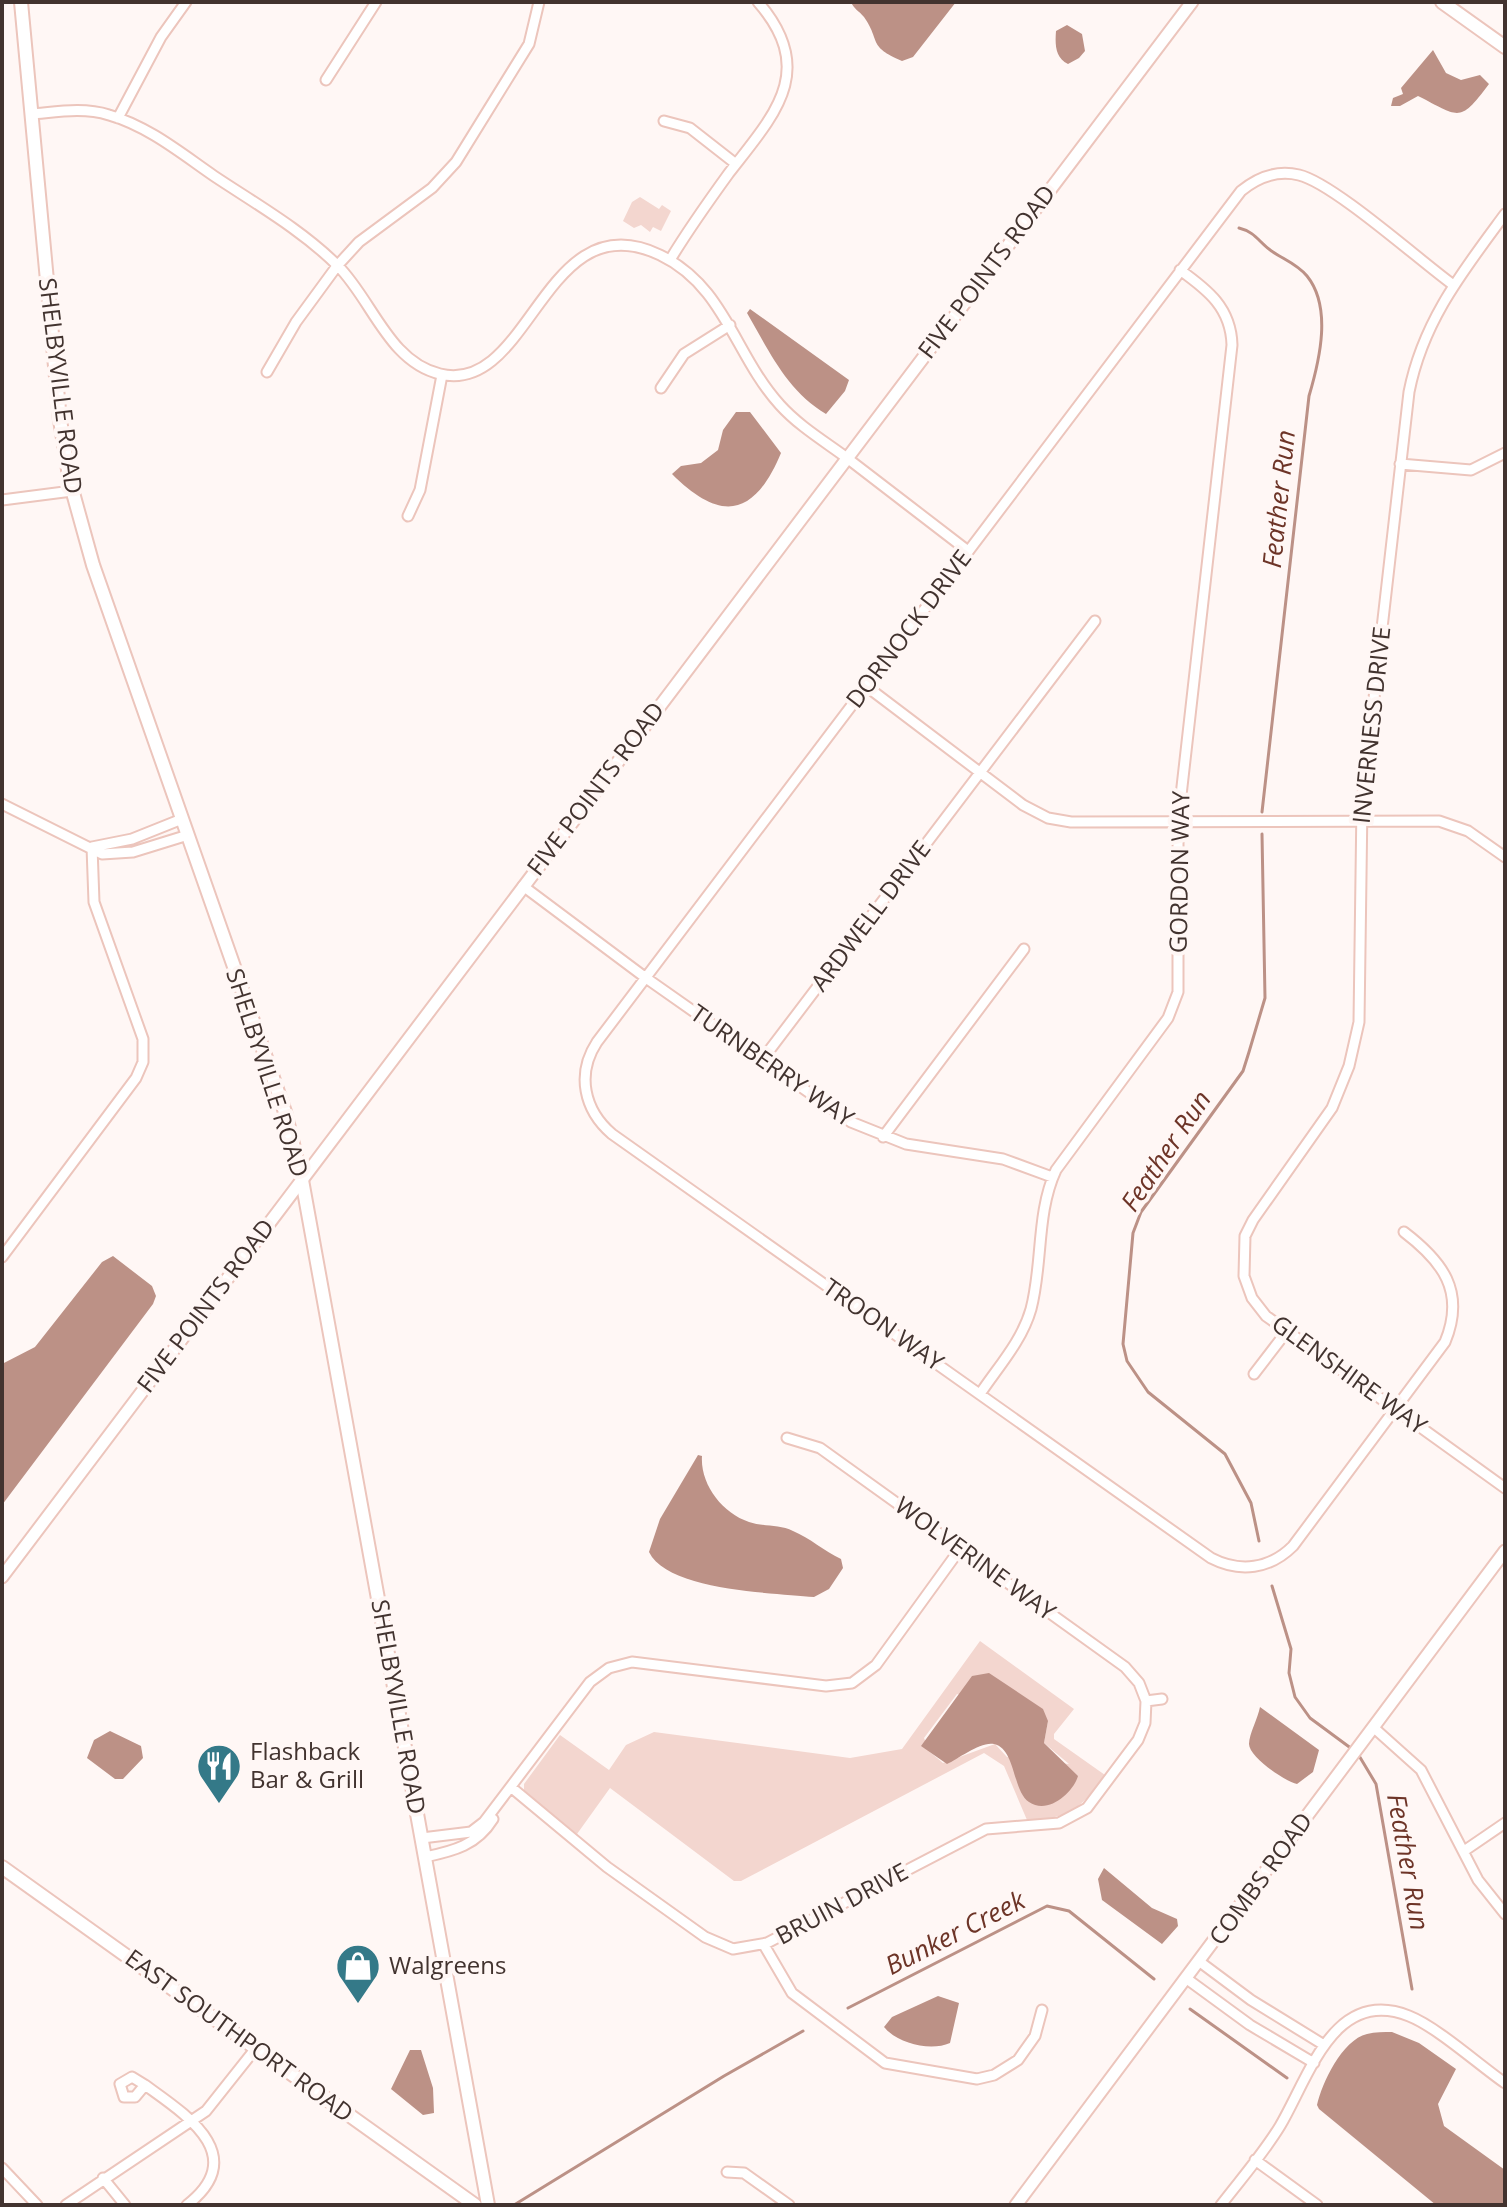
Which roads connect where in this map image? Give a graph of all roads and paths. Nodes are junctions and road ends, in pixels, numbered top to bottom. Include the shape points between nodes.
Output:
1 (21, 2) edge
2 (186, 2) edge
3 (376, 2) edge
4 (539, 2) edge
5 (758, 2) edge
6 (1192, 2) edge
7 (1442, 2) edge
8 (1505, 47) edge
9 (326, 80) dead end
10 (31, 114) junction
11 (118, 118) junction
12 (664, 121) dead end
13 (736, 164) junction
14 (1505, 214) edge
15 (670, 260) junction
16 (337, 266) junction
17 (1180, 270) junction
18 (1452, 284) junction
19 (730, 325) junction
20 (267, 372) dead end
21 (442, 375) junction
22 (661, 388) dead end
23 (1505, 453) edge
24 (846, 458) junction
25 (1400, 464) junction
26 (72, 491) junction
27 (2, 500) edge
28 (408, 516) dead end
29 (968, 551) junction
30 (1095, 621) dead end
31 (866, 686) junction
32 (980, 773) junction
33 (2, 804) edge
34 (182, 819) junction
35 (1178, 822) junction
36 (1361, 822) junction
37 (188, 835) junction
38 (94, 846) junction
39 (1505, 857) edge
40 (523, 886) junction
41 (1024, 949) dead end
42 (646, 978) junction
43 (762, 1060) junction
44 (590, 1107) joint
45 (883, 1137) junction
46 (1052, 1177) junction
47 (302, 1180) junction
48 (1247, 1232) joint
49 (1404, 1232) dead end
50 (2, 1257) edge
51 (1287, 1331) junction
52 (1254, 1374) dead end
53 (980, 1394) junction
54 (1395, 1409) junction
55 (787, 1438) dead end
56 (1505, 1488) edge
57 (960, 1549) junction
58 (1505, 1551) edge
59 (2, 1577) edge
60 (1162, 1699) dead end
61 (1146, 1701) junction
62 (1373, 1727) junction
63 (512, 1788) junction
64 (1505, 1823) edge
65 (422, 1838) junction
66 (1464, 1851) junction
67 (425, 1857) junction
68 (2, 1867) edge
69 (1505, 1914) edge
70 (764, 1945) junction
71 (1200, 1962) junction
72 (1187, 1979) junction
73 (1042, 2010) dead end
74 (1324, 2045) junction
75 (256, 2048) junction
76 (1314, 2063) junction
77 (1505, 2083) edge
78 (145, 2085) dead end
79 (193, 2121) junction
80 (1255, 2160) junction
81 (2, 2168) edge
82 (727, 2172) dead end
83 (103, 2178) junction
84 (37, 2205) edge
85 (66, 2205) edge
86 (125, 2205) edge
87 (187, 2205) edge
88 (475, 2205) edge
89 (488, 2205) edge
90 (789, 2205) edge
91 (1016, 2205) edge
92 (1221, 2205) edge
93 (1317, 2205) edge

1 - 10 main road, SHELBYVILLE ROAD
2 - 11 street
3 - 9 street
4 - 16 street via 518,65 446,175 359,242
5 - 13 street via 779,31 788,62 786,87
6 - 24 street, FIVE POINTS ROAD
7 - 8 main road
10 - 11 street via 91,111
10 - 26 main road, SHELBYVILLE ROAD via 60,420
11 - 16 street via 274,216
12 - 13 street via 690,128
13 - 15 street
14 - 18 street, INVERNESS DRIVE
15 - 19 street via 705,287
15 - 21 street via 628,247 585,256 553,282 492,362 460,375
16 - 20 street
16 - 21 street via 405,358
17 - 18 street, DORNOCK DRIVE via 1241,191 1272,175 1299,175 1319,183
17 - 29 street, DORNOCK DRIVE
17 - 35 street, GORDON WAY via 1219,302 1232,345
18 - 25 street, INVERNESS DRIVE via 1416,361
19 - 22 street via 680,357
19 - 24 street via 772,397
21 - 28 street via 420,490
23 - 25 street via 1471,470
24 - 29 street
24 - 40 street, FIVE POINTS ROAD
25 - 36 street, INVERNESS DRIVE
26 - 27 street
26 - 34 main road, SHELBYVILLE ROAD
29 - 31 street, DORNOCK DRIVE
30 - 32 street, ARDWELL DRIVE
31 - 32 street
31 - 42 street, DORNOCK DRIVE
32 - 35 street via 1031,810 1057,820
32 - 43 street, ARDWELL DRIVE
33 - 38 street
34 - 37 main road, SHELBYVILLE ROAD
34 - 38 street via 132,839
35 - 36 street
35 - 46 street, GORDON WAY via 1175,1004
36 - 39 street via 1452,824
36 - 48 street, INVERNESS DRIVE via 1361,998 1352,1057 1323,1124
37 - 38 street via 115,856
37 - 47 main road, SHELBYVILLE ROAD via 285,1112
38 - 50 street via 92,894 143,1039 143,1062
40 - 42 street, TURNBERRY WAY
40 - 47 street, FIVE POINTS ROAD
41 - 45 street
42 - 43 street, TURNBERRY WAY
42 - 44 street, DORNOCK DRIVE via 589,1056 585,1077
43 - 45 street, TURNBERRY WAY via 851,1122
44 - 53 street, TROON WAY via 609,1131
45 - 46 street, TURNBERRY WAY via 1003,1159
46 - 53 street, GORDON WAY via 1030,1312
47 - 59 street, FIVE POINTS ROAD
47 - 65 main road, SHELBYVILLE ROAD
48 - 51 street, GLENSHIRE WAY via 1242,1262 1246,1285 1260,1309
49 - 54 street, TROON WAY via 1443,1269 1452,1294 1452,1316 1443,1345
51 - 52 street
51 - 54 street, GLENSHIRE WAY
53 - 54 street, TROON WAY via 1182,1538 1229,1566 1253,1567 1279,1558 1296,1542
54 - 56 street, GLENSHIRE WAY
55 - 57 street, WOLVERINE WAY via 820,1448
57 - 61 street, WOLVERINE WAY via 1125,1667
57 - 63 street via 876,1665 858,1680 826,1686 632,1662 612,1666 590,1682
58 - 62 street, COMBS ROAD
60 - 61 street
61 - 70 street, BRUIN DRIVE via 1138,1740 1075,1817 986,1829
62 - 66 street via 1421,1770
62 - 71 street, COMBS ROAD
63 - 65 street via 471,1832
63 - 67 street via 475,1841
63 - 70 street, BRUIN DRIVE via 607,1867 705,1937 733,1949
64 - 66 street
65 - 67 main road, SHELBYVILLE ROAD
66 - 69 street via 1483,1888
67 - 89 main road, SHELBYVILLE ROAD
68 - 75 main road, EAST SOUTHPORT ROAD
70 - 73 street via 792,1993 885,2063 977,2079 994,2075 1018,2060 1035,2036
71 - 72 street, COMBS ROAD
71 - 74 street
72 - 76 street
72 - 91 street, COMBS ROAD
74 - 76 street
74 - 77 street via 1335,2028 1364,2013 1386,2011 1412,2017
75 - 79 street via 220,2098
75 - 88 main road, EAST SOUTHPORT ROAD
76 - 80 street
78 - 79 street
79 - 83 street
79 - 87 street via 206,2135 211,2165 205,2185
80 - 92 street
80 - 93 street
81 - 84 street
82 - 90 street via 744,2173
83 - 85 street
83 - 86 street

